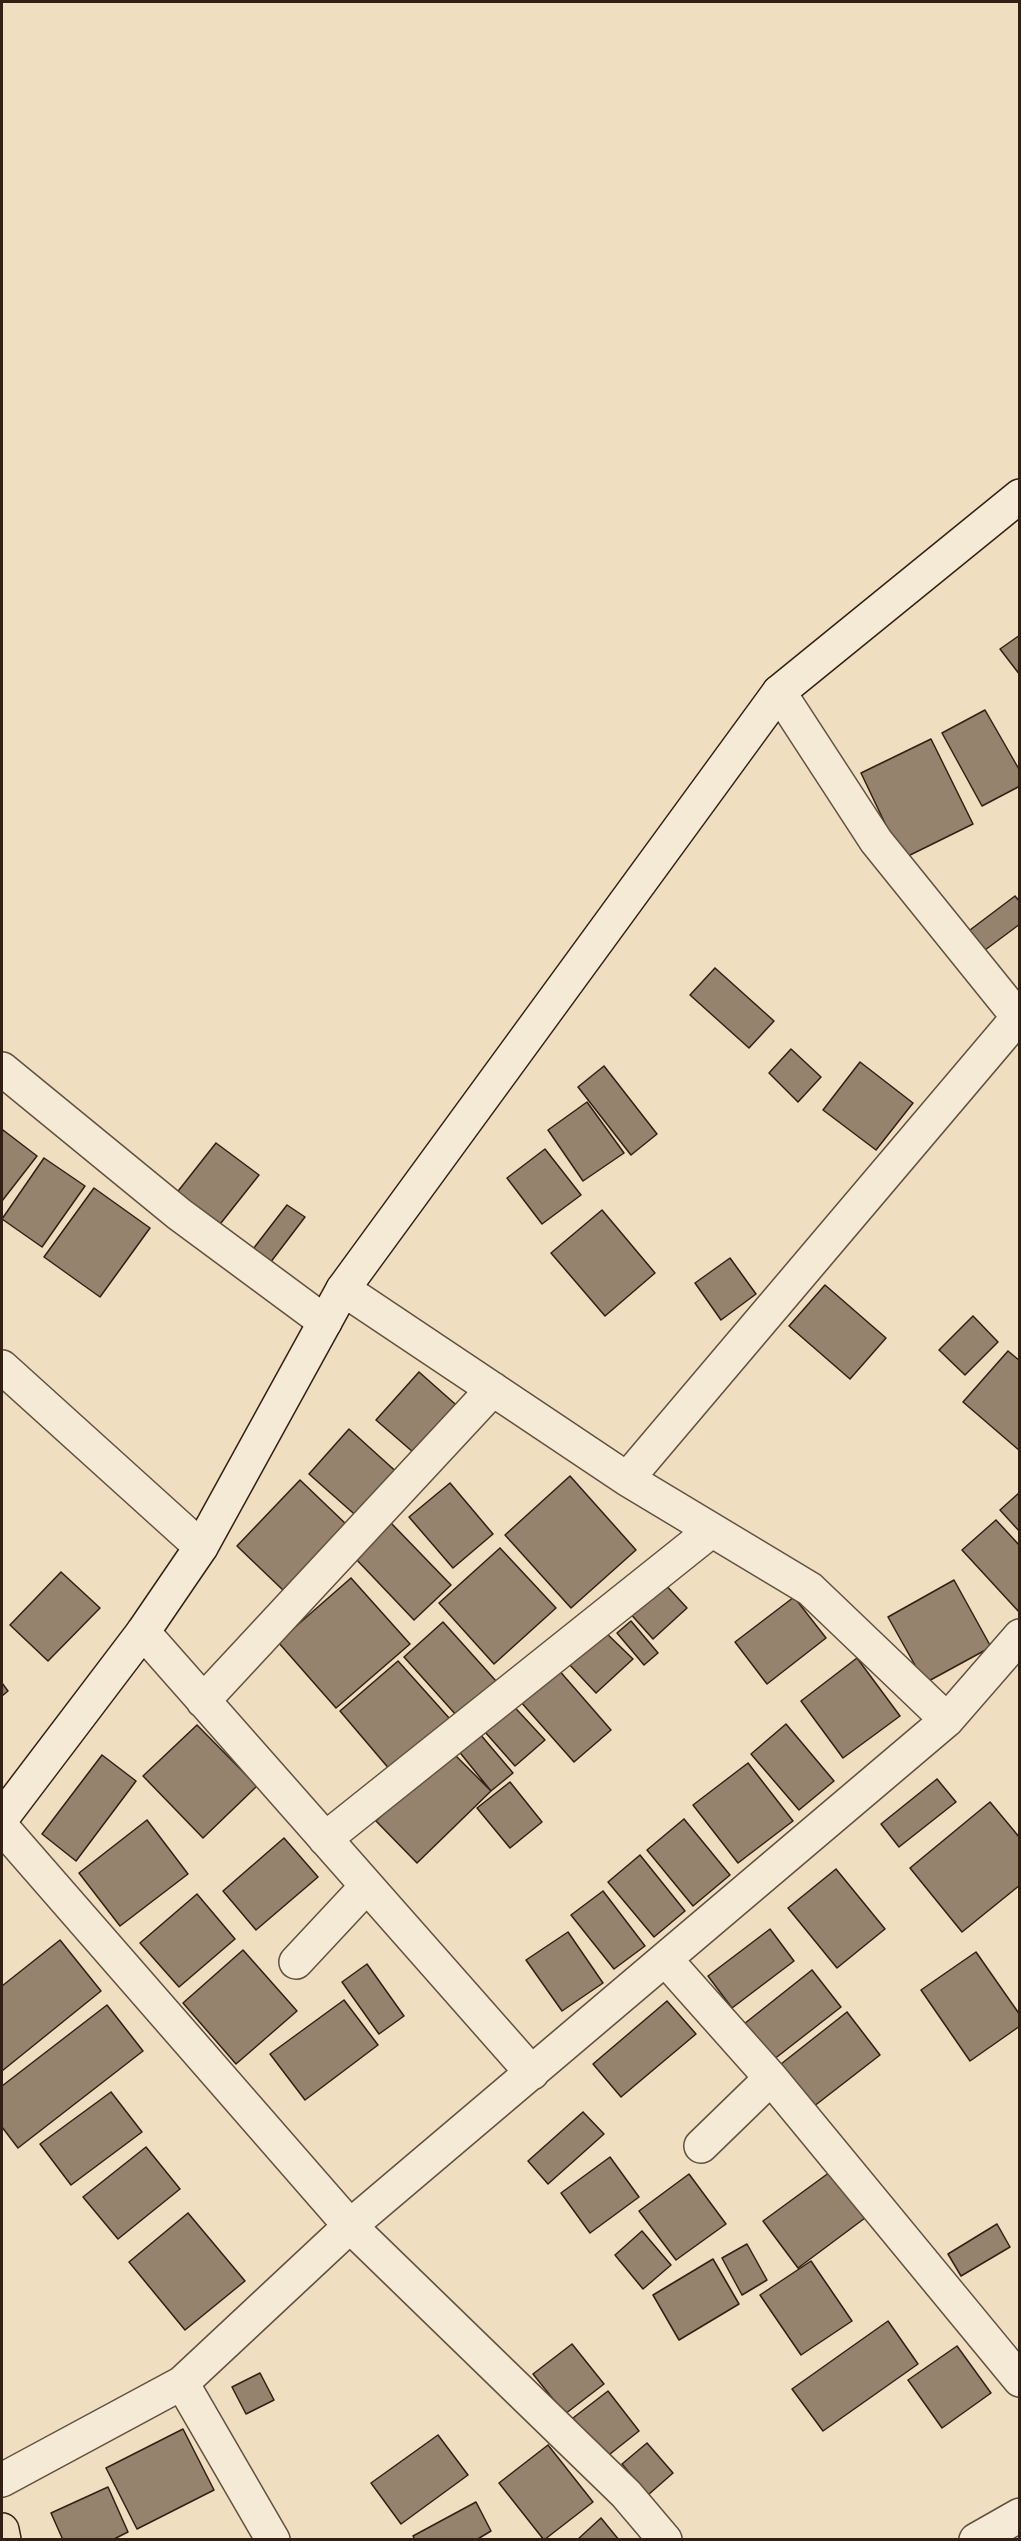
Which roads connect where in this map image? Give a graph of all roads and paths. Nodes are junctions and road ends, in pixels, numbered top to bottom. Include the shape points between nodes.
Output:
1 (1020, 496) edge
2 (779, 692) junction
3 (1019, 1016) edge
4 (2, 1069) edge
5 (343, 1289) junction
6 (325, 1323) junction
7 (2, 1367) edge
8 (493, 1389) junction
9 (627, 1479) junction
10 (712, 1530) junction
11 (201, 1547) junction
12 (143, 1632) junction
13 (1020, 1636) edge
14 (203, 1701) junction
15 (947, 1720) junction
16 (2, 1818) edge
17 (2, 1827) edge
18 (325, 1839) junction
19 (366, 1887) junction
20 (666, 1960) junction
21 (296, 1962) dead end
22 (532, 2073) junction
23 (771, 2078) junction
24 (701, 2145) dead end
25 (350, 2226) junction
26 (1020, 2380) edge
27 (182, 2383) junction
28 (2, 2480) edge
29 (1020, 2515) edge
30 (2, 2530) edge
31 (4, 2540) edge
32 (273, 2540) edge
33 (665, 2540) edge
34 (976, 2540) edge

1 - 2 street
2 - 3 street via 876,841
2 - 5 street
3 - 9 street
4 - 6 street via 179,1214
5 - 6 street
5 - 8 street
6 - 11 street
7 - 11 street
8 - 9 street
8 - 14 street
9 - 10 street
10 - 15 street via 810,1589
10 - 18 street
11 - 12 street
12 - 14 street
12 - 16 street
13 - 15 street
14 - 18 street
15 - 20 street
17 - 25 street
18 - 19 street
19 - 21 street
19 - 22 street
20 - 22 street
20 - 23 street
22 - 25 street
23 - 24 street
23 - 26 street
25 - 27 street
25 - 33 street via 626,2494
27 - 28 street
27 - 32 street
29 - 34 street
30 - 31 highway

